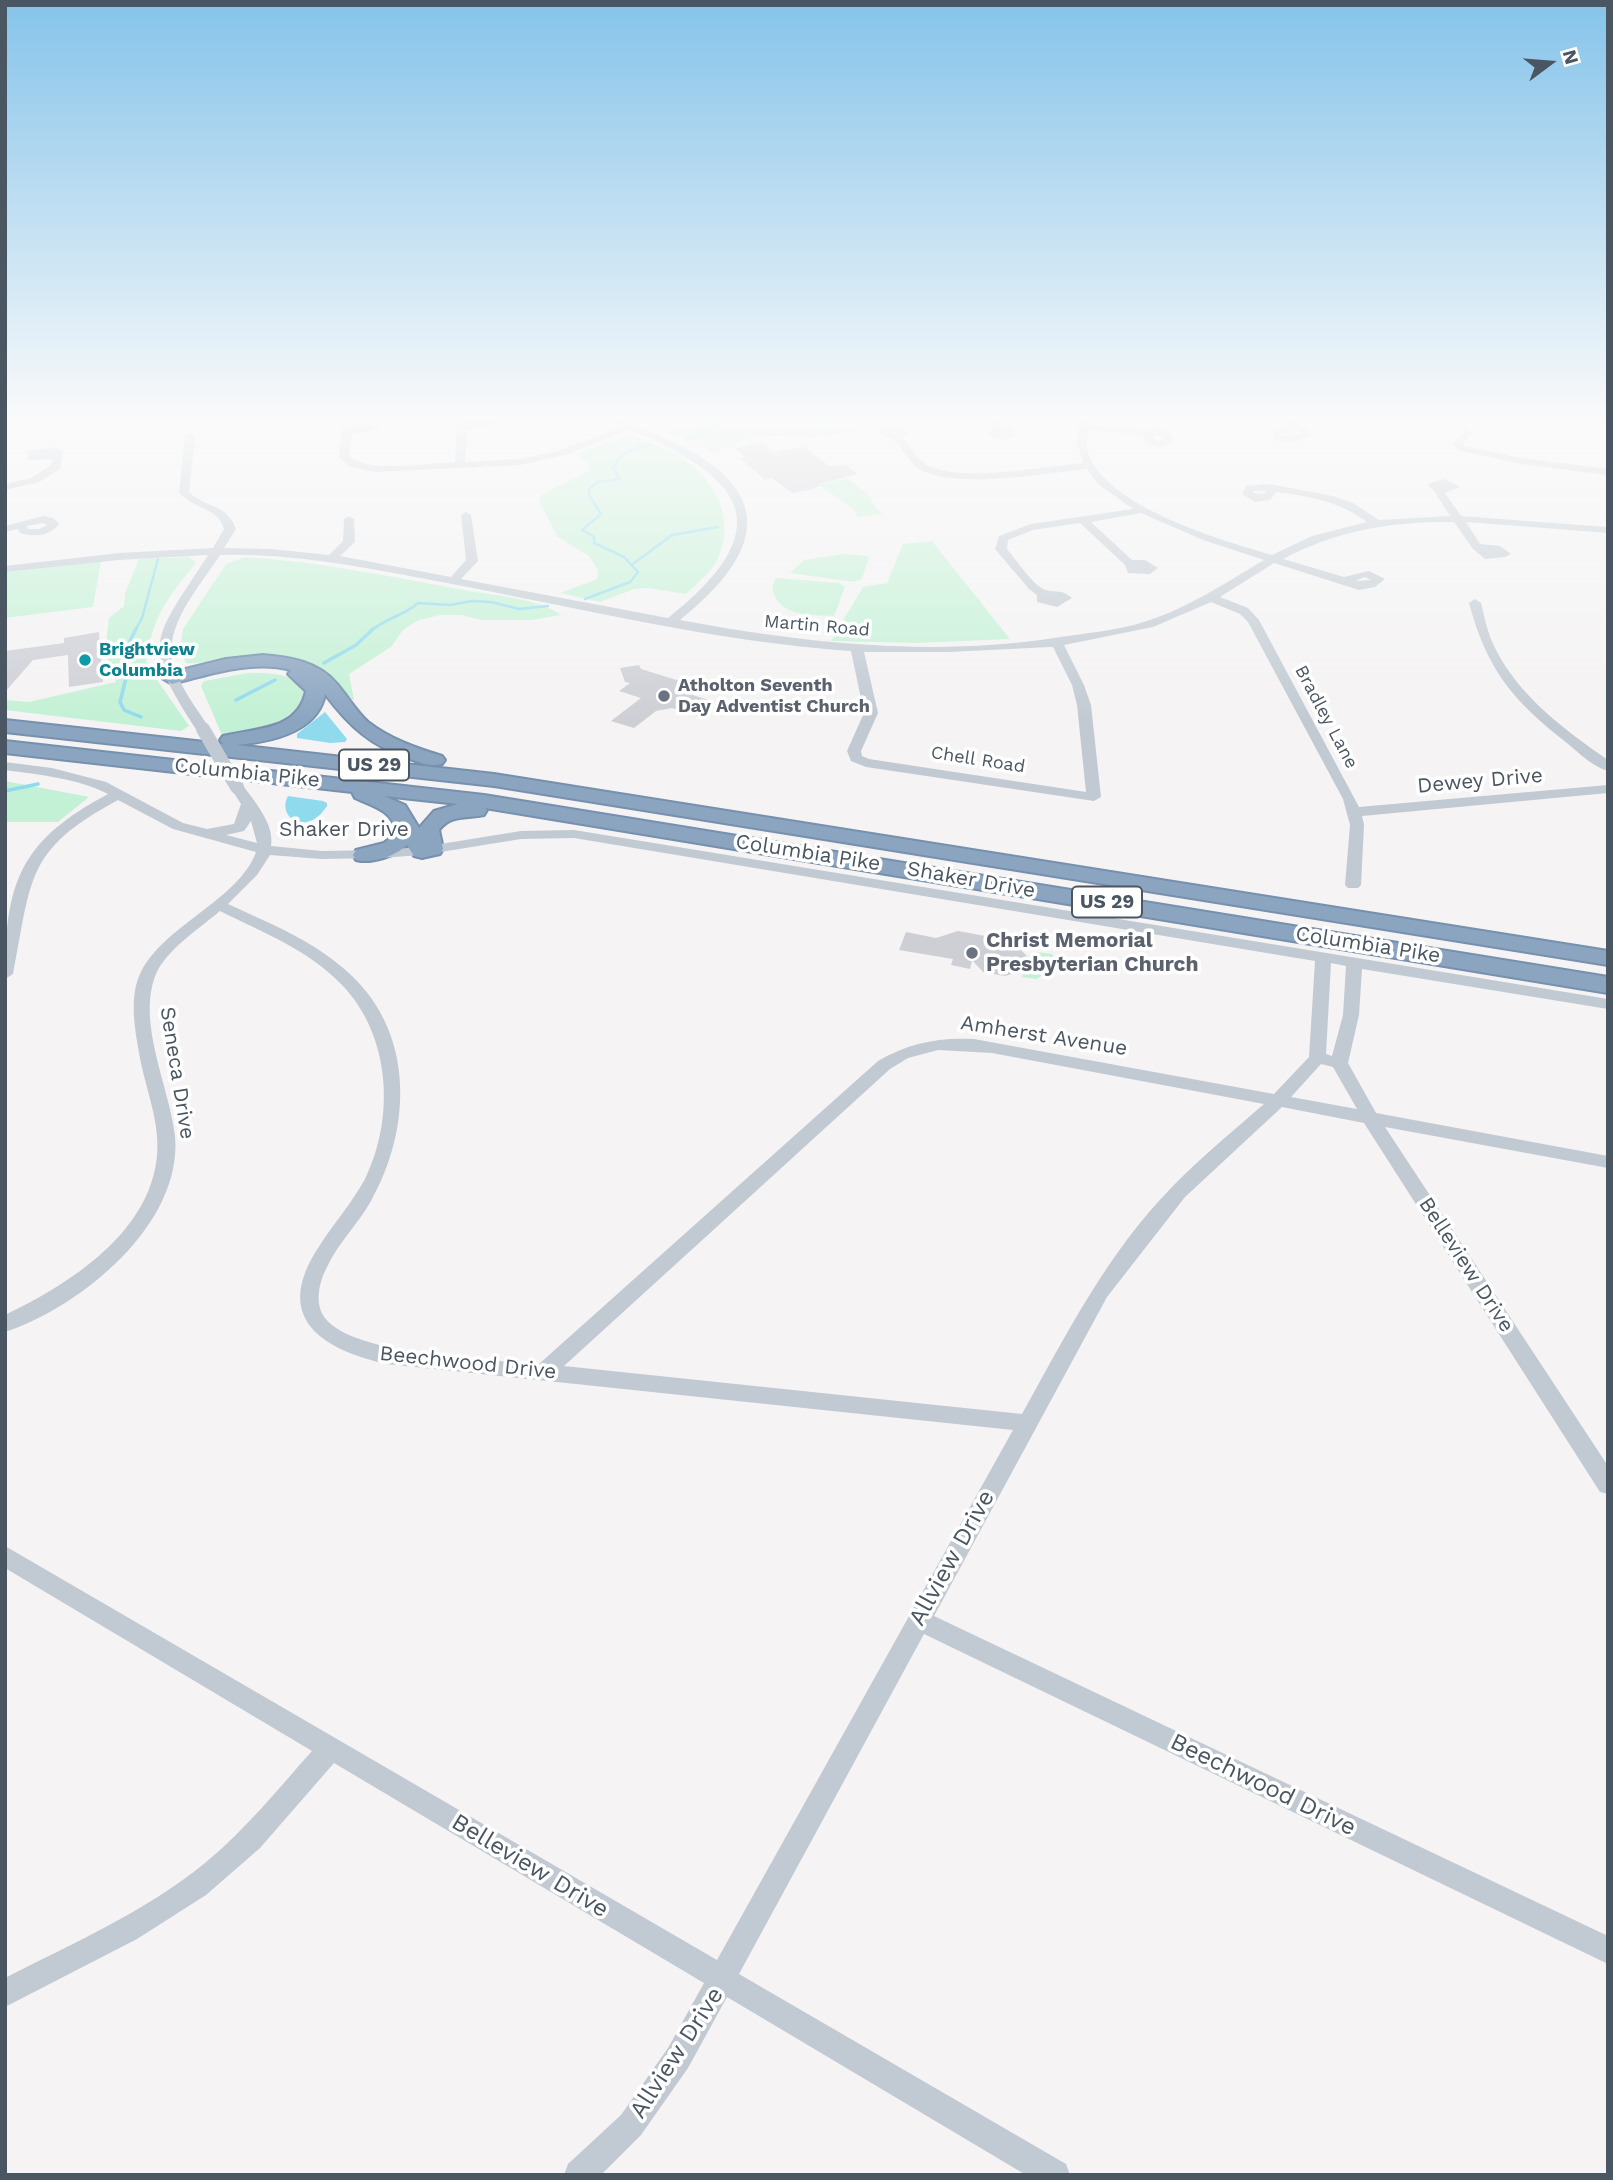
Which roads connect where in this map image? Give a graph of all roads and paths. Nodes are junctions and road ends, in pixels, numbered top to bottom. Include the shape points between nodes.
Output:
1 (226, 518) edge
2 (466, 518) edge
3 (741, 518) edge
4 (1101, 518) edge
5 (1160, 518) edge
6 (1367, 518) edge
7 (1456, 518) junction
8 (349, 519) dead end
9 (1084, 521) junction
10 (1377, 524) junction
11 (22, 527) dead end
12 (5, 529) edge
13 (1608, 530) edge
14 (1476, 547) dead end
15 (218, 550) junction
16 (1273, 557) junction
17 (331, 558) junction
18 (1130, 564) dead end
19 (5, 569) edge
20 (1347, 580) dead end
21 (453, 581) junction
22 (1043, 594) dead end
23 (1209, 597) junction
24 (1475, 603) dead end
25 (670, 622) junction
26 (1056, 641) junction
27 (857, 648) junction
28 (174, 680) junction
29 (5, 726) edge
30 (72, 733) junction
31 (5, 747) edge
32 (5, 766) edge
33 (1608, 767) edge
34 (282, 777) junction
35 (1608, 789) edge
36 (119, 794) junction
37 (248, 804) junction
38 (674, 808) junction
39 (1355, 812) junction
40 (405, 820) junction
41 (606, 820) junction
42 (200, 834) junction
43 (265, 850) junction
44 (427, 850) junction
45 (364, 855) junction
46 (1353, 885) dead end
47 (219, 905) junction
48 (1323, 958) junction
49 (1608, 958) edge
50 (1354, 962) junction
51 (5, 974) edge
52 (1608, 985) edge
53 (1608, 1004) edge
54 (1328, 1061) junction
55 (1277, 1102) junction
56 (1371, 1119) junction
57 (1608, 1162) edge
58 (5, 1324) edge
59 (545, 1371) junction
60 (1027, 1423) junction
61 (1608, 1485) edge
62 (5, 1556) edge
63 (918, 1619) junction
64 (331, 1748) junction
65 (1608, 1950) edge
66 (723, 1980) junction
67 (5, 1993) edge
68 (579, 2175) edge
69 (1055, 2175) edge

1 - 15 street via 228,534
2 - 21 street via 472,561
3 - 25 street via 740,544 730,565
4 - 9 street
5 - 16 street
6 - 10 street
7 - 10 street, Martin Road
7 - 13 street, Martin Road
7 - 14 street
8 - 17 street via 349,542
9 - 18 street
9 - 22 street via 1024,528 1001,541 1004,554
10 - 16 street, Martin Road via 1316,538
11 - 12 street
15 - 17 street, Martin Road
15 - 19 street, Martin Road
15 - 28 street via 165,634 163,653
16 - 20 street
16 - 23 street, Martin Road
17 - 21 street, Martin Road
21 - 25 street, Martin Road
23 - 26 street, Martin Road via 1144,625
23 - 39 street, Bradley Lane via 1244,611 1253,620
24 - 33 street via 1485,639 1502,669 1556,728
25 - 27 street, Martin Road via 761,639
26 - 27 street, Martin Road
26 - 27 street, Chell Road via 1084,705 1094,797 856,758 853,751 871,713
28 - 30 highway via 235,669 276,668 309,681 316,698 310,709 287,727 245,739
28 - 37 street, bridge
28 - 38 highway via 234,664 295,665 320,677 352,717 401,749 441,762
29 - 30 highway, Columbia Pike / US 29
30 - 38 highway, Columbia Pike / US 29 via 398,767
31 - 34 highway, Columbia Pike / US 29
32 - 36 street, Shaker Drive via 68,775
34 - 40 highway via 372,796 389,804
34 - 41 highway, Columbia Pike / US 29
35 - 39 street, Dewey Drive
36 - 42 street, Shaker Drive
36 - 51 street via 66,826 33,861
37 - 42 street via 246,820 239,828
37 - 43 street via 265,838
38 - 49 highway, Columbia Pike / US 29
39 - 46 street, Bradley Lane
40 - 44 highway
40 - 45 highway via 407,833 399,844
41 - 44 highway via 452,811 432,823
41 - 52 highway, Columbia Pike / US 29
42 - 43 street, Shaker Drive
43 - 45 street, Shaker Drive
43 - 47 street, Seneca Drive
44 - 45 street, Shaker Drive
44 - 48 street, Shaker Drive via 521,835 574,835
47 - 58 street, Seneca Drive via 168,947 148,973 144,987 143,1021 166,1154 148,1212 133,1234 85,1279
47 - 59 street, Beechwood Drive via 285,937 330,966 361,995 388,1049 393,1090 390,1136 369,1190 311,1280 309,1304 318,1326 340,1342 386,1356
48 - 50 street, Shaker Drive
48 - 54 street
50 - 53 street, Shaker Drive
50 - 54 street, Allview Drive via 1351,1016
54 - 55 street, Allview Drive
54 - 56 street, Belleview Drive
55 - 56 street, Amherst Avenue
55 - 59 street, Amherst Avenue via 978,1046 933,1043 912,1049 884,1065
55 - 60 street, Allview Drive via 1178,1192 1139,1239 1100,1292
56 - 57 street, Amherst Avenue
56 - 61 street, Belleview Drive
59 - 60 street, Beechwood Drive
60 - 63 street, Allview Drive
62 - 64 street, Belleview Drive
63 - 65 street, Beechwood Drive
63 - 66 street, Allview Drive
64 - 66 street, Belleview Drive
64 - 67 street via 253,1837 196,1887
66 - 68 street, Allview Drive via 678,2058 631,2125
66 - 69 street, Belleview Drive

